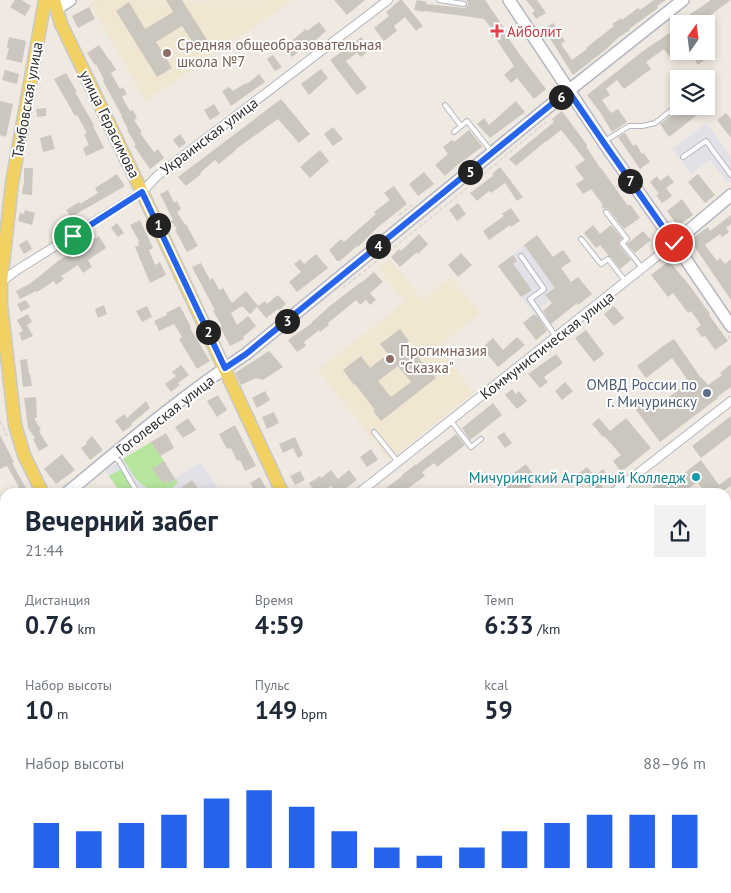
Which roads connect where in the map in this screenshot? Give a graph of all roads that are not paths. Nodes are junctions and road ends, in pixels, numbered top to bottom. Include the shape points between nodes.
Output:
1 (45, 0) edge
2 (70, 0) edge
3 (388, 0) edge
4 (439, 0) edge
5 (509, 0) edge
6 (683, 0) edge
7 (464, 4) dead end
8 (55, 5) edge
9 (569, 92) junction
10 (445, 105) dead end
11 (670, 111) edge
12 (461, 126) junction
13 (454, 132) dead end
14 (604, 143) junction
15 (493, 153) junction
16 (684, 157) dead end
17 (731, 175) edge
18 (142, 192) junction
19 (731, 195) edge
20 (606, 212) dead end
21 (3, 235) edge
22 (581, 239) dead end
23 (674, 243) junction
24 (521, 256) dead end
25 (643, 269) junction
26 (1, 282) edge
27 (626, 282) junction
28 (1, 306) edge
29 (731, 326) edge
30 (556, 337) junction
31 (225, 368) junction
32 (731, 401) edge
33 (451, 421) junction
34 (374, 432) dead end
35 (481, 439) dead end
36 (112, 456) junction
37 (398, 462) junction
38 (40, 488) edge
39 (73, 488) edge
40 (135, 488) edge
41 (280, 488) edge
42 (365, 488) edge
43 (619, 488) edge

1 - 21 main road, Тамбовская улица
2 - 8 street
3 - 18 street, Украинская улица via 157,176
4 - 7 lane
5 - 9 street
6 - 9 street, Гоголевская улица
8 - 18 main road, улица Герасимова via 61,24
9 - 14 street
9 - 15 street, Гоголевская улица
10 - 12 lane
11 - 14 lane via 655,122 629,126
12 - 13 lane
12 - 15 lane via 468,121
14 - 23 street
15 - 31 street, Гоголевская улица
16 - 17 lane via 706,141
18 - 26 street, Украинская улица
18 - 31 main road, улица Герасимова
19 - 23 street, Коммунистическая улица
20 - 25 lane via 627,239 622,243
21 - 26 main road, Тамбовская улица
22 - 27 lane via 601,264 608,259
23 - 25 street, Коммунистическая улица
23 - 29 street
24 - 30 lane via 544,289 530,299
25 - 27 street, Коммунистическая улица
26 - 28 main road, Тамбовская улица
27 - 30 street, Коммунистическая улица
28 - 38 main road, Тамбовская улица via 15,424 24,455
30 - 33 street, Коммунистическая улица
31 - 36 street, Гоголевская улица
31 - 41 main road, улица Герасимова
32 - 43 street
33 - 35 lane via 471,447
33 - 37 street, Коммунистическая улица
34 - 37 lane
36 - 39 street, Гоголевская улица
36 - 40 lane
37 - 42 street, Коммунистическая улица

